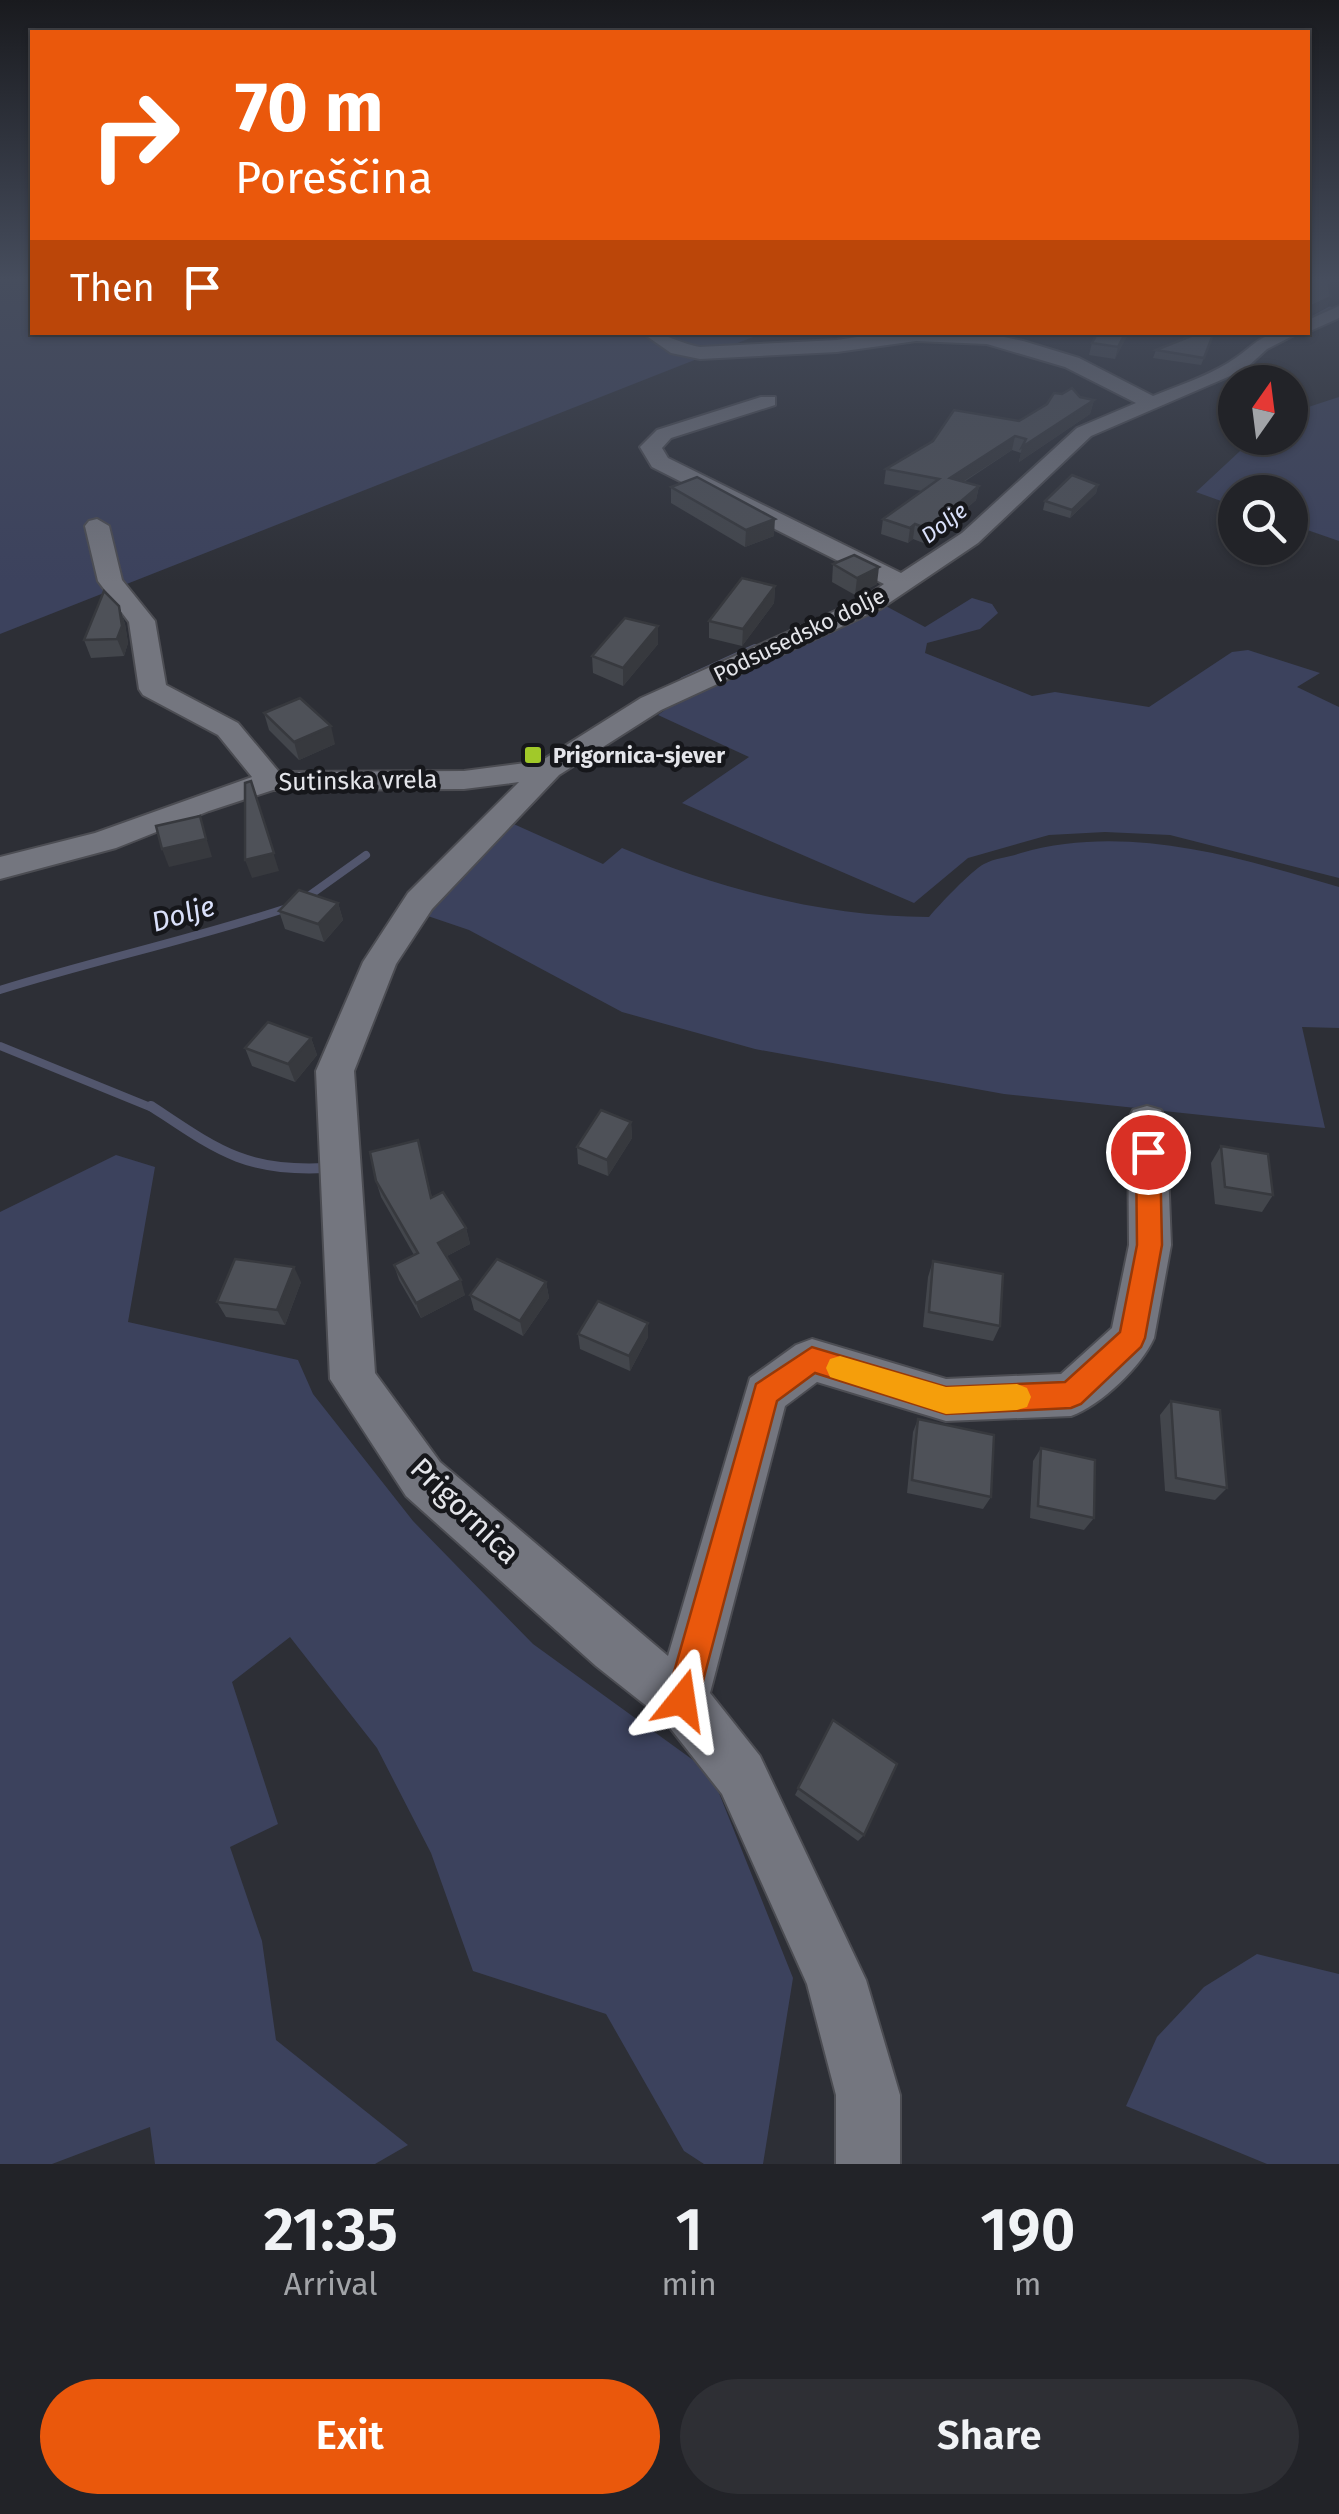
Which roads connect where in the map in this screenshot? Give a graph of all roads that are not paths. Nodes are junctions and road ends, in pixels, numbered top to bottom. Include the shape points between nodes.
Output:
1 (1114, 380) edge
2 (1204, 380) edge
3 (768, 401) dead end
4 (1150, 403) junction
5 (98, 526) dead end
6 (902, 584) junction
7 (549, 769) junction
8 (271, 781) junction
9 (0, 868) edge
10 (1147, 1121) dead end
11 (682, 1700) junction
12 (868, 2164) edge

1 - 4 street
2 - 4 street, Podsusedsko dolje
3 - 6 street via 664,434 651,447 660,462
4 - 6 street, Podsusedsko dolje via 1084,432 970,538
5 - 8 street via 110,581 142,622 153,689 228,729
6 - 7 street, Podsusedsko dolje via 651,704
7 - 8 street, Sutinska vrela via 464,780
7 - 11 street, Prigornica via 420,901 380,962 335,1071 352,1379 423,1479
8 - 9 street, Sutinska vrela via 105,842
10 - 11 street via 1150,1245 1132,1338 1071,1395 946,1400 812,1360 766,1393
11 - 12 street, Prigornica via 742,1775 836,1980 868,2094

